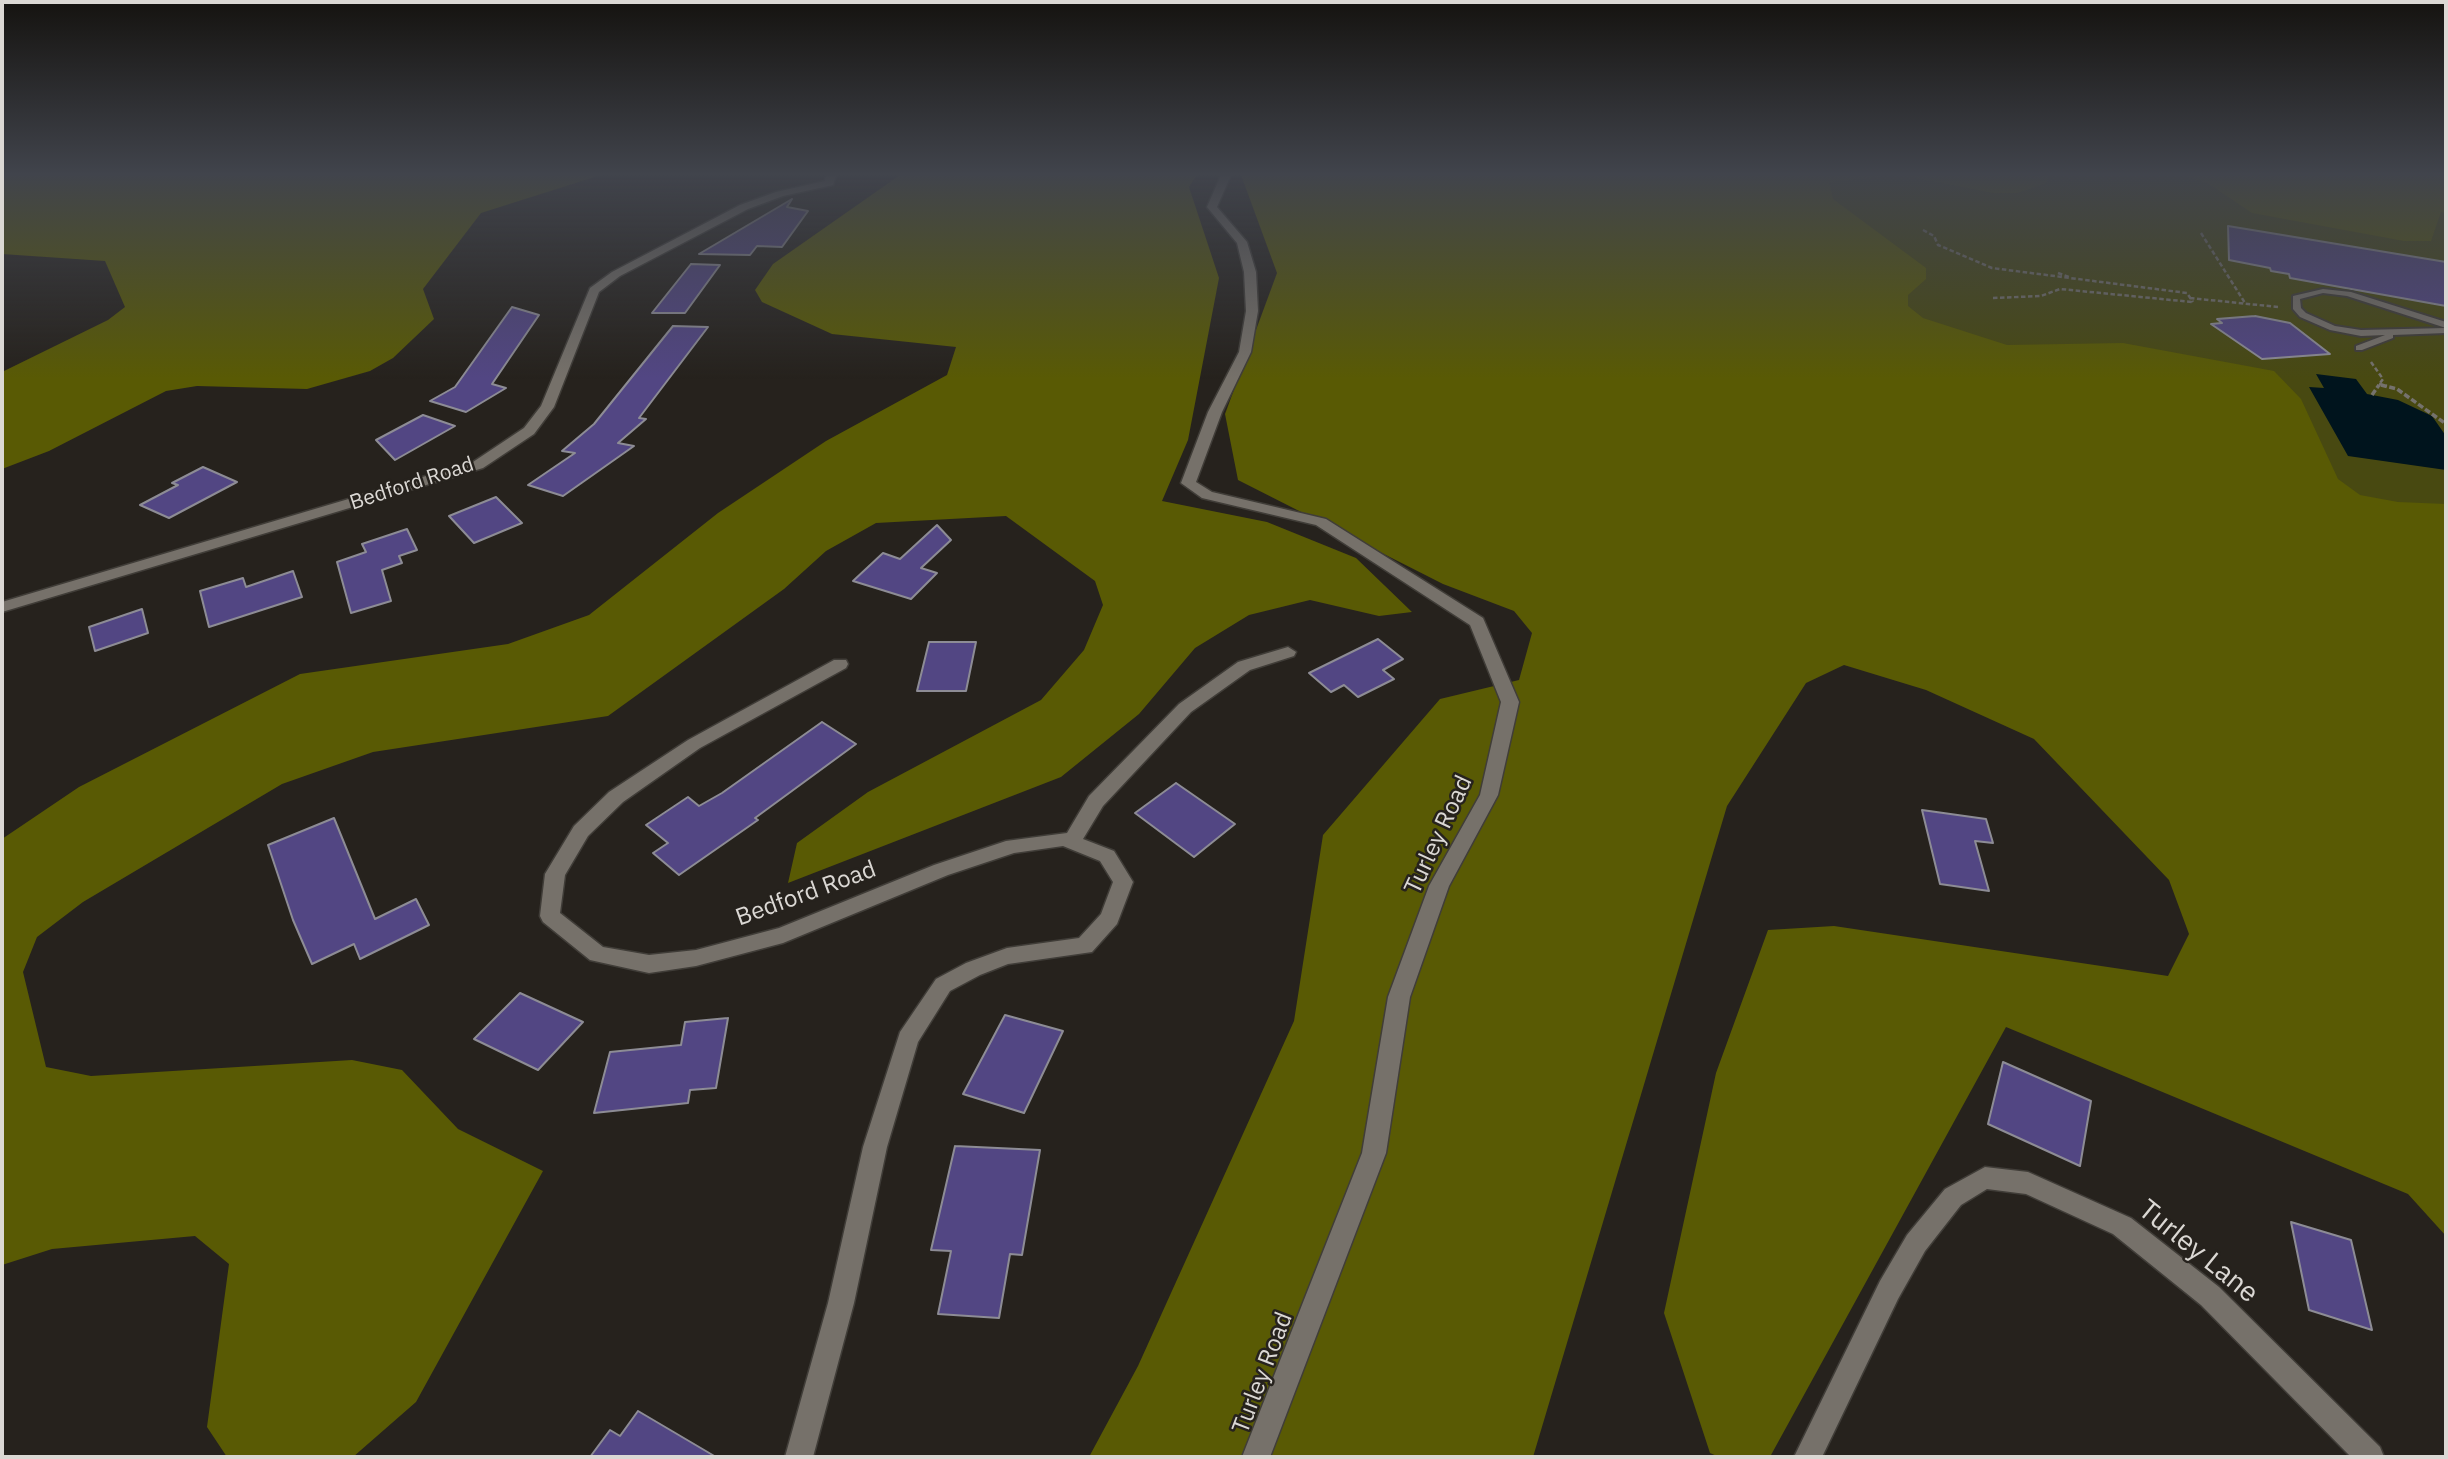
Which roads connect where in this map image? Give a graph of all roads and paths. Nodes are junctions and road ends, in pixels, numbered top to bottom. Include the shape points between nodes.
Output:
1 (675, 243) edge
2 (1242, 243) edge
3 (1937, 243) edge
4 (2207, 243) edge
5 (2058, 273) dead end
6 (2069, 277) dead end
7 (2121, 286) junction
8 (2126, 295) junction
9 (1993, 298) dead end
10 (2190, 298) junction
11 (2246, 304) junction
12 (2297, 309) junction
13 (2446, 325) edge
14 (2446, 331) edge
15 (2397, 333) junction
16 (2359, 348) joint
17 (2379, 384) junction
18 (2372, 395) dead end
19 (2446, 424) edge
20 (2, 607) edge
21 (1288, 652) dead end
22 (840, 664) dead end
23 (1071, 842) junction
24 (799, 1457) edge
25 (1256, 1457) edge
26 (1808, 1457) edge
27 (2370, 1457) edge

1 - 20 street, Bedford Road via 594,290 547,407 529,431 478,465
2 - 25 street, Turley Road via 1250,272 1252,311 1244,352 1214,412 1188,482 1207,495 1321,522 1477,621 1510,702 1489,795 1439,886 1399,997 1374,1153
3 - 7 path via 1992,268
4 - 11 path
5 - 6 path
7 - 8 path
7 - 10 path via 2187,293
8 - 9 path via 2060,289 2041,296
8 - 10 path via 2193,302
10 - 11 path
11 - 12 path
12 - 13 lane via 2296,298 2323,291
12 - 15 lane via 2310,320 2333,328
14 - 15 lane
15 - 16 lane
16 - 17 path via 2383,379
17 - 18 path
17 - 19 path via 2397,389
21 - 23 street via 1244,666 1185,708 1096,801
22 - 23 street, Bedford Road via 694,744 616,797 581,831 555,874 550,916 597,954 649,964 696,958 783,935 941,870 1013,846
23 - 24 street, Bedford Road via 1107,856 1123,882 1110,918 1085,946 1007,956 943,985 908,1039 875,1147 841,1303
26 - 27 street, Turley Lane via 1916,1243 1953,1197 1985,1178 2028,1183 2122,1226 2210,1296

